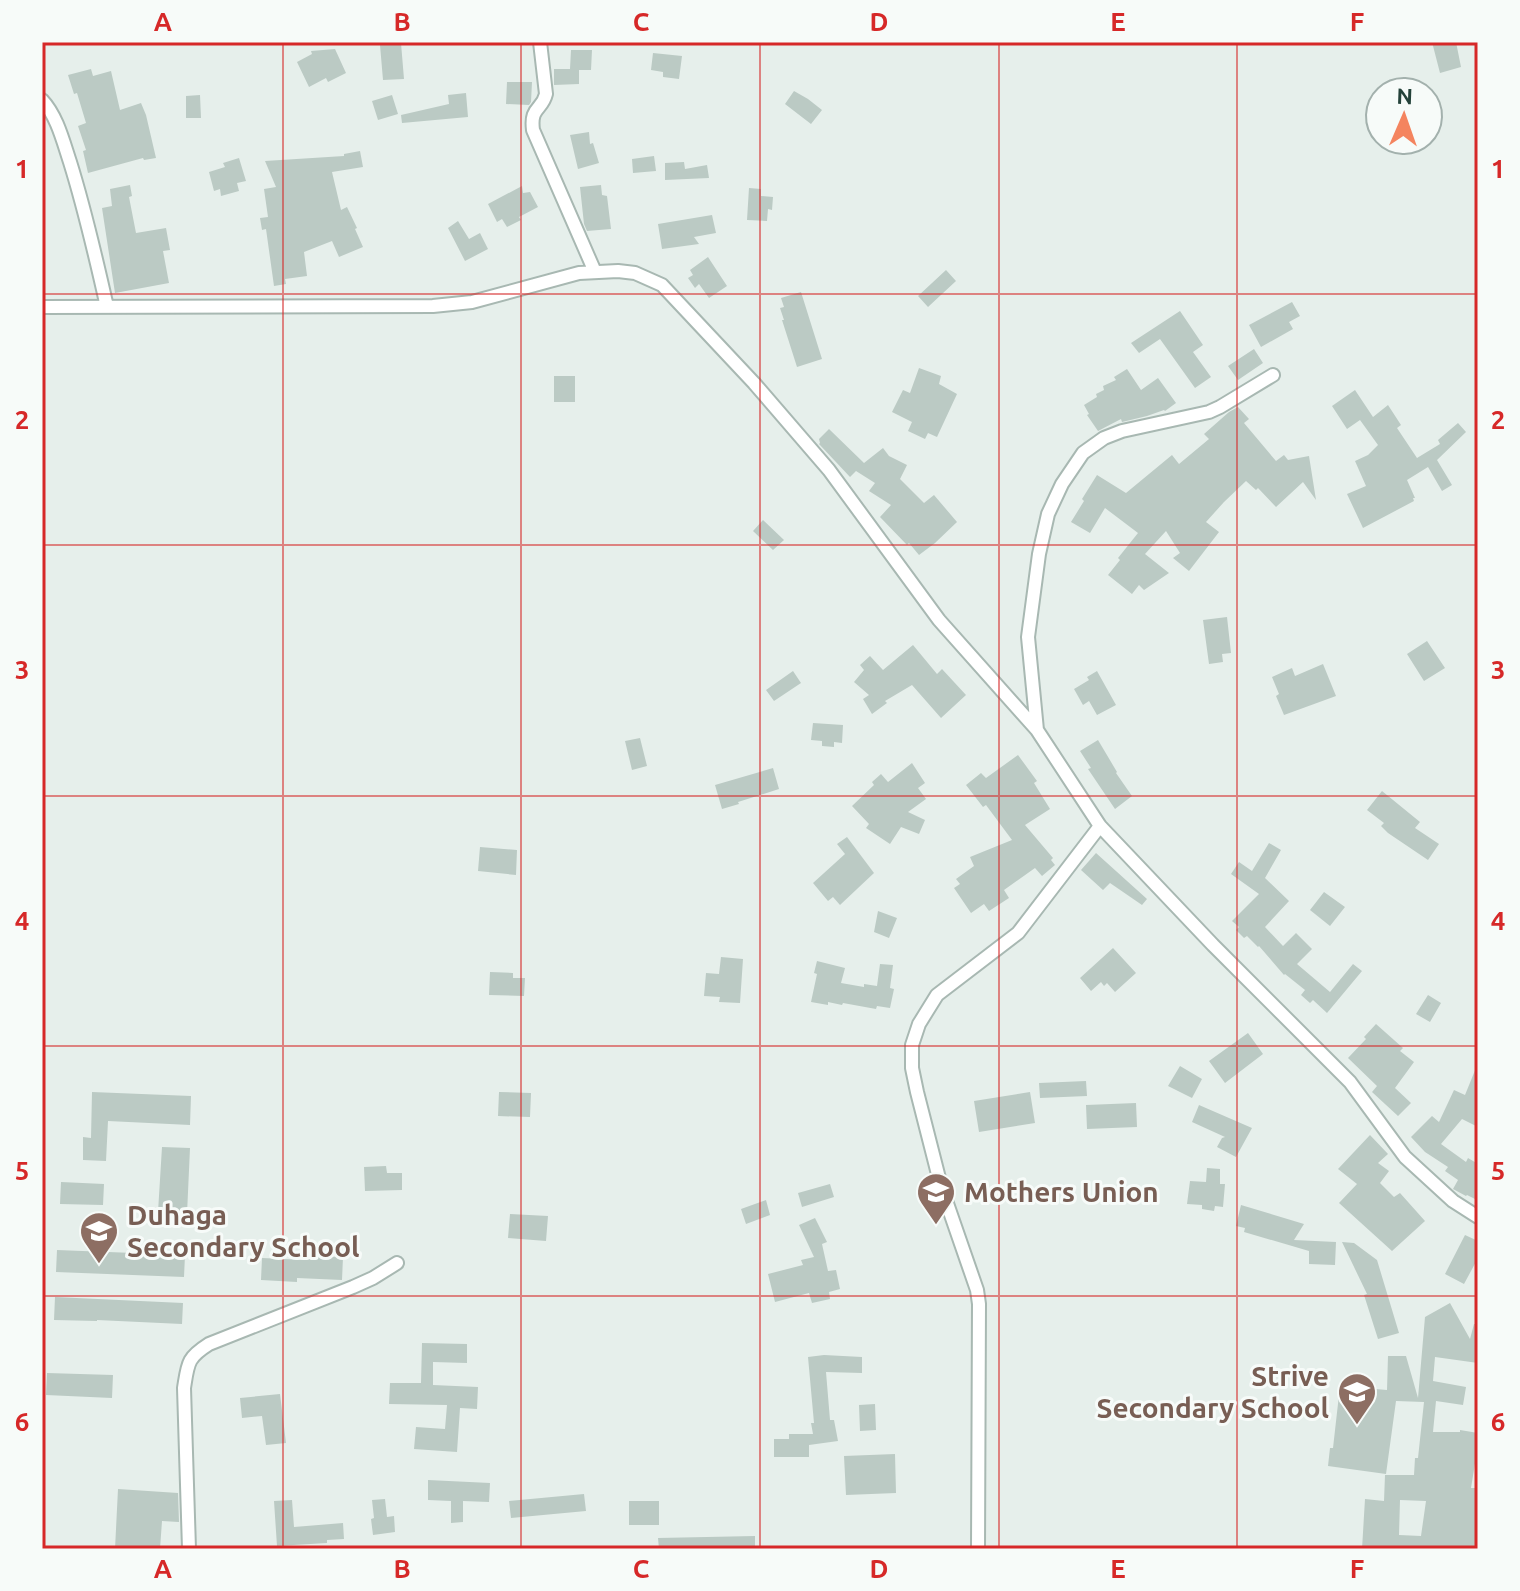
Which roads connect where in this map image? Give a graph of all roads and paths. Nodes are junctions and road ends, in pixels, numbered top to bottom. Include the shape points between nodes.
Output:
1 (540, 42) edge
2 (42, 100) edge
3 (595, 272) junction
4 (42, 307) edge
5 (107, 307) junction
6 (1273, 375) dead end
7 (1037, 730) junction
8 (1100, 826) junction
9 (1478, 1217) edge
10 (397, 1263) dead end
11 (189, 1549) edge
12 (978, 1549) edge

1 - 3 street via 546,94 532,117 533,130
2 - 5 street via 62,137
3 - 5 street via 472,302 433,306
3 - 7 street via 635,273 662,285 829,470 939,620
4 - 5 street
6 - 7 street via 1209,412 1104,438 1083,453 1062,484 1039,554 1028,637
7 - 8 street
8 - 9 street via 1350,1082 1405,1157
8 - 12 street via 1018,933 937,995 912,1045 923,1119 979,1304
10 - 11 street via 353,1287 209,1344 188,1362 184,1388

